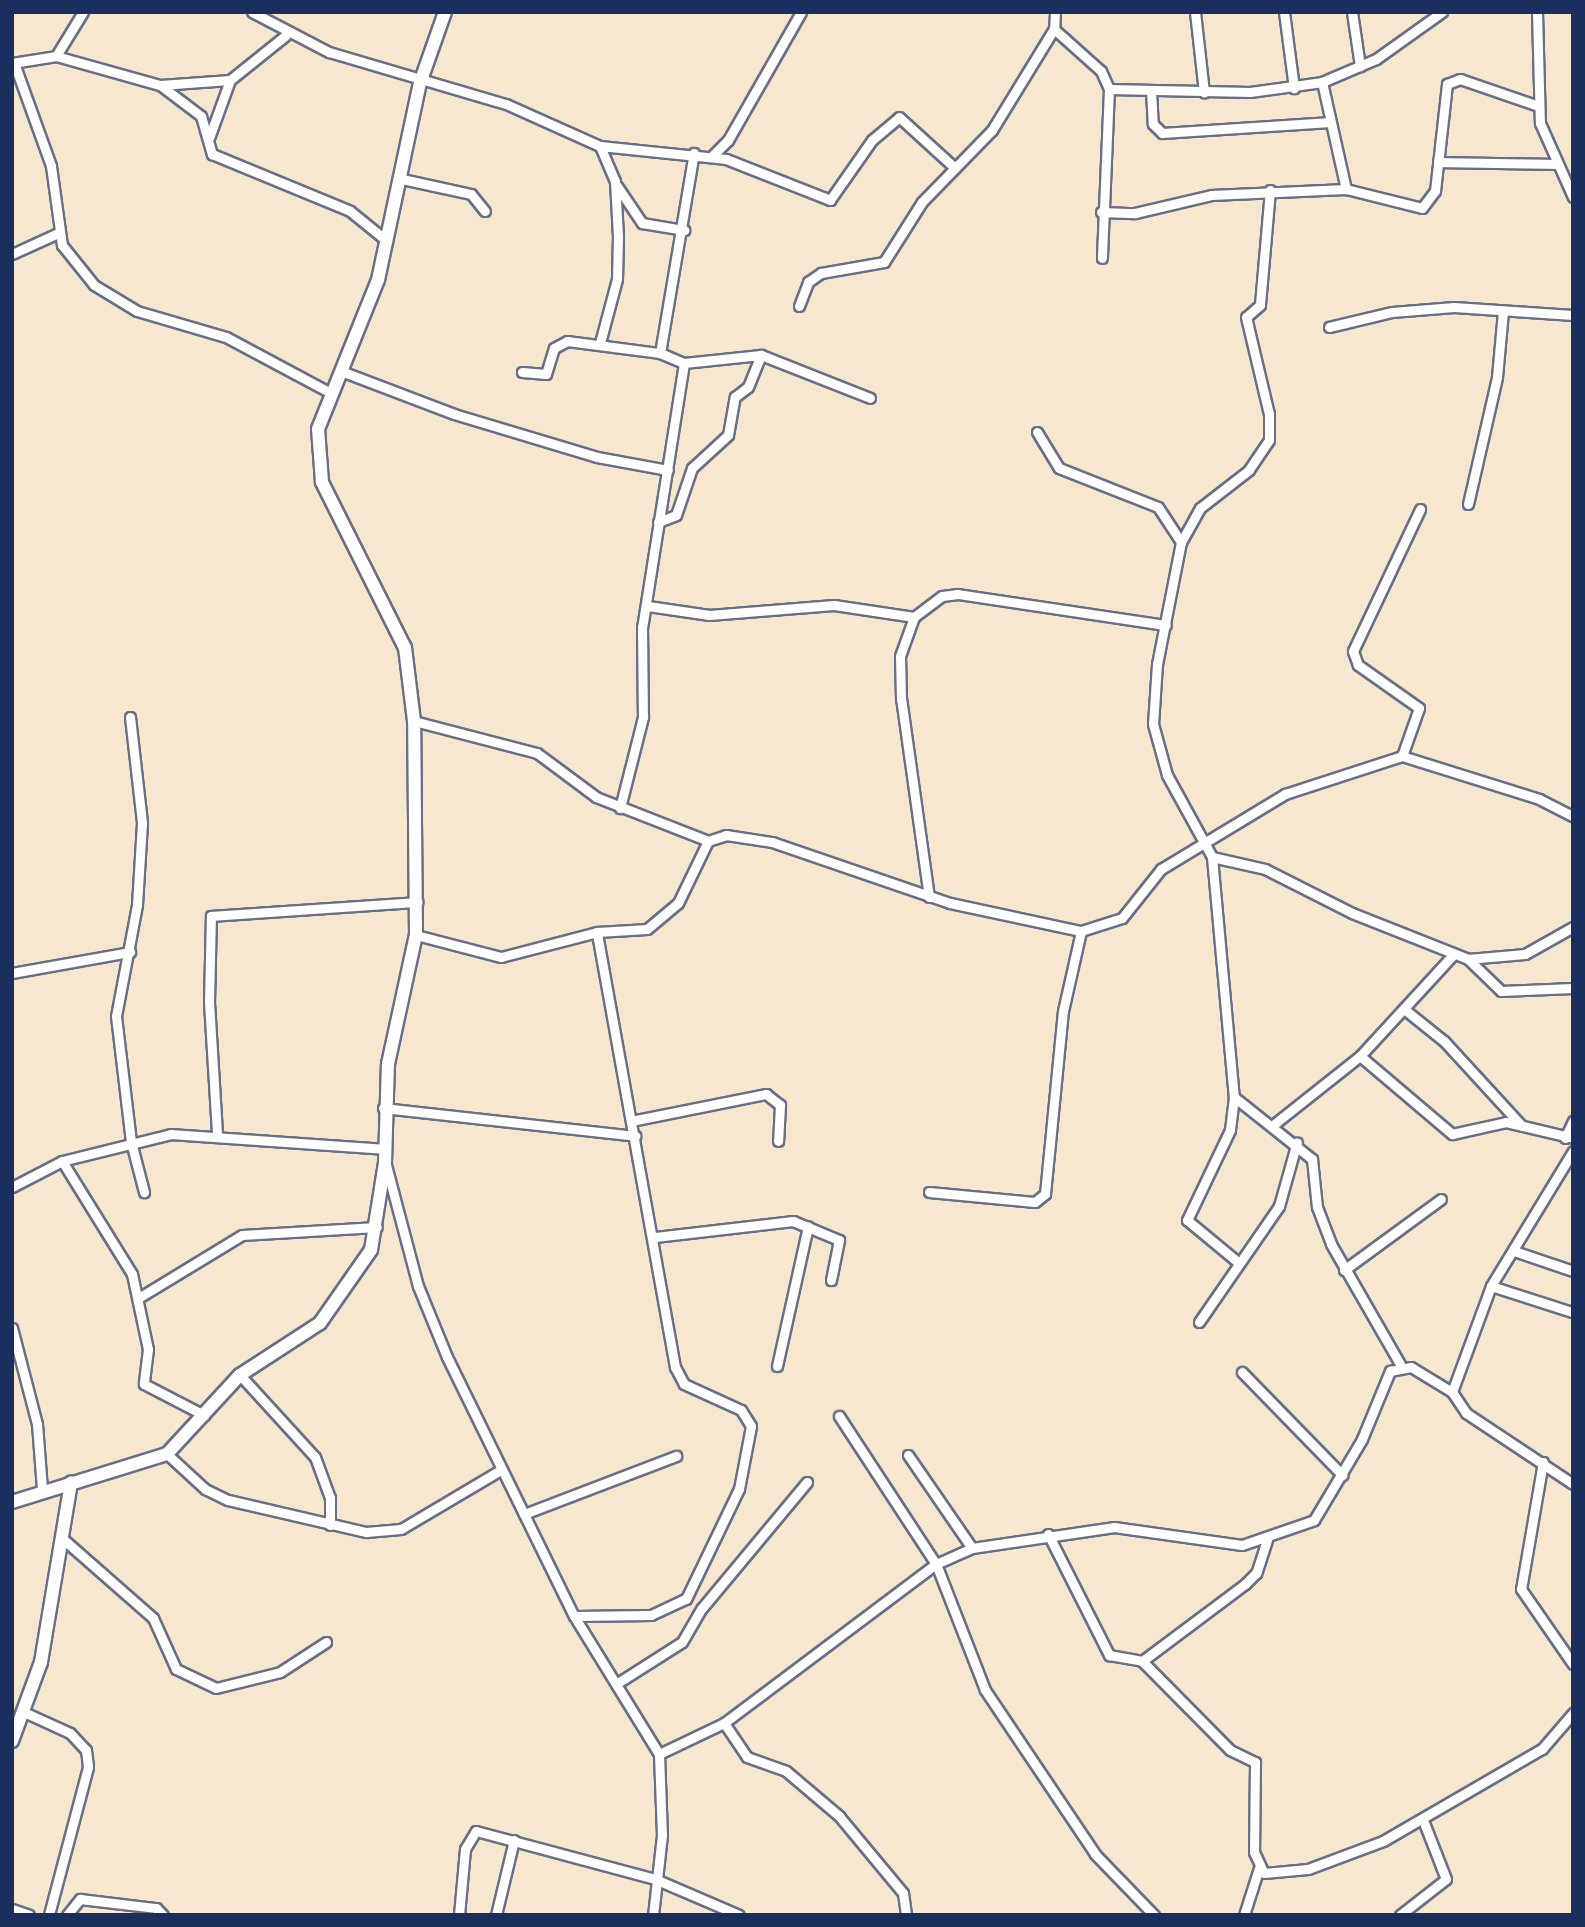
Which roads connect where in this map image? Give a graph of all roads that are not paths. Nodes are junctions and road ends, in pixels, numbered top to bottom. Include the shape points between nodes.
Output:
1 (83, 12) edge
2 (252, 12) edge
3 (445, 12) edge
4 (801, 12) edge
5 (1055, 12) edge
6 (1195, 12) edge
7 (1284, 12) edge
8 (1352, 12) edge
9 (1442, 12) edge
10 (1537, 12) edge
11 (1054, 29) junction
12 (286, 35) junction
13 (56, 57) junction
14 (13, 63) edge
15 (1360, 65) junction
16 (230, 79) junction
17 (1322, 82) junction
18 (421, 83) junction
19 (160, 85) junction
20 (1294, 88) junction
21 (1109, 89) junction
22 (1151, 90) junction
23 (1204, 92) junction
24 (1539, 106) junction
25 (1331, 122) junction
26 (208, 140) junction
27 (600, 146) junction
28 (694, 153) junction
29 (712, 156) junction
30 (1438, 163) junction
31 (1555, 164) junction
32 (954, 167) junction
33 (402, 179) junction
34 (615, 181) junction
35 (1346, 189) junction
36 (1270, 190) junction
37 (1573, 197) edge
38 (485, 211) dead end
39 (1101, 212) junction
40 (684, 230) junction
41 (58, 233) junction
42 (387, 241) junction
43 (12, 254) edge
44 (1102, 258) dead end
45 (799, 306) dead end
46 (1503, 311) junction
47 (1573, 315) edge
48 (1329, 327) dead end
49 (600, 344) junction
50 (660, 353) junction
51 (761, 355) junction
52 (684, 363) junction
53 (341, 371) junction
54 (522, 372) dead end
55 (329, 392) junction
56 (870, 398) dead end
57 (1037, 432) dead end
58 (668, 470) junction
59 (1468, 504) dead end
60 (1420, 509) dead end
61 (658, 522) junction
62 (1181, 542) junction
63 (648, 606) junction
64 (914, 617) junction
65 (1166, 625) junction
66 (130, 717) dead end
67 (414, 721) junction
68 (1402, 756) junction
69 (620, 808) junction
70 (1573, 816) edge
71 (1207, 838) junction
72 (708, 841) junction
73 (1212, 857) junction
74 (929, 897) junction
75 (418, 902) junction
76 (1573, 927) edge
77 (1081, 931) junction
78 (597, 932) junction
79 (416, 935) junction
80 (130, 952) junction
81 (1452, 955) junction
82 (1468, 959) junction
83 (12, 973) edge
84 (1573, 988) edge
85 (1404, 1009) junction
86 (1360, 1056) junction
87 (1234, 1097) junction
88 (383, 1108) junction
89 (631, 1121) junction
90 (1573, 1121) edge
91 (1273, 1125) junction
92 (1522, 1126) junction
93 (217, 1133) junction
94 (635, 1136) junction
95 (1569, 1138) edge
96 (778, 1141) dead end
97 (131, 1142) junction
98 (1297, 1142) junction
99 (386, 1149) junction
100 (1573, 1151) edge
101 (62, 1161) junction
102 (385, 1163) junction
103 (12, 1187) edge
104 (144, 1192) dead end
105 (929, 1192) dead end
106 (1441, 1199) dead end
107 (808, 1226) junction
108 (377, 1227) junction
109 (655, 1237) junction
110 (1514, 1251) junction
111 (1239, 1263) junction
112 (1344, 1270) junction
113 (1573, 1270) edge
114 (831, 1280) dead end
115 (1491, 1286) junction
116 (140, 1297) junction
117 (1572, 1312) edge
118 (1199, 1322) dead end
119 (12, 1328) edge
120 (1400, 1364) junction
121 (777, 1366) dead end
122 (1242, 1373) dead end
123 (240, 1375) junction
124 (1452, 1392) junction
125 (204, 1415) junction
126 (839, 1416) dead end
127 (167, 1454) junction
128 (908, 1455) dead end
129 (676, 1456) dead end
130 (1543, 1462) junction
131 (502, 1469) junction
132 (1342, 1475) junction
133 (71, 1482) junction
134 (807, 1482) dead end
135 (1573, 1484) edge
136 (42, 1489) junction
137 (12, 1502) edge
138 (524, 1514) junction
139 (330, 1525) junction
140 (1048, 1534) junction
141 (63, 1539) junction
142 (1267, 1540) junction
143 (972, 1548) junction
144 (936, 1564) junction
145 (574, 1616) junction
146 (326, 1642) dead end
147 (1142, 1661) junction
148 (1573, 1664) edge
149 (617, 1684) junction
150 (26, 1713) junction
151 (1573, 1713) edge
152 (724, 1723) junction
153 (12, 1741) edge
154 (659, 1754) junction
155 (1423, 1820) junction
156 (514, 1840) junction
157 (1259, 1868) junction
158 (655, 1879) junction
159 (12, 1909) edge
160 (29, 1915) edge
161 (49, 1915) edge
162 (67, 1915) edge
163 (163, 1915) edge
164 (459, 1915) edge
165 (496, 1915) edge
166 (653, 1915) edge
167 (739, 1915) edge
168 (906, 1915) edge
169 (1154, 1915) edge
170 (1244, 1915) edge
171 (1399, 1915) edge

1 - 13 street
2 - 12 street
3 - 18 street
4 - 29 street via 728,140
5 - 11 street
6 - 23 street
7 - 20 street
8 - 15 street
9 - 15 street
10 - 24 street
11 - 21 street via 1101,71
11 - 32 street via 992,131
12 - 16 street
12 - 18 street
13 - 14 street
13 - 19 street
14 - 41 street via 51,166
15 - 17 street
16 - 19 street
16 - 26 street
17 - 20 street
17 - 25 street
18 - 27 street via 506,104
18 - 33 street
19 - 26 street via 201,116
20 - 23 street
21 - 22 street
21 - 39 street
22 - 23 street
22 - 25 street via 1153,124 1162,133
24 - 30 street via 1453,79 1445,92
24 - 31 street
25 - 35 street
26 - 42 street via 212,154 350,211
27 - 28 street
27 - 34 street
28 - 29 street
28 - 40 street
29 - 32 street via 835,199 872,140 899,117
30 - 31 street
30 - 35 street via 1427,207
31 - 37 street
32 - 45 street via 922,202 884,262 821,273 808,282
33 - 38 street via 471,194
33 - 42 street
34 - 40 street via 642,223
34 - 49 street via 617,279
35 - 36 street
36 - 39 street via 1211,195 1135,213
36 - 62 street via 1260,305 1246,317 1269,414 1269,440 1249,470 1200,508
39 - 44 street
40 - 50 street
41 - 43 street
41 - 55 street via 112,299 226,337
42 - 53 street
46 - 47 street
46 - 48 street via 1392,312
46 - 59 street via 1497,377
49 - 50 street
49 - 54 street via 559,342 546,374
50 - 52 street
51 - 52 street
51 - 56 street
51 - 61 street via 748,387 735,397 727,435 692,468 676,516
52 - 58 street
53 - 55 street
53 - 58 street via 454,414 597,457
55 - 67 street via 318,429 319,471 344,531 395,619
57 - 62 street via 1059,468 1158,507
58 - 61 street
60 - 68 street via 1353,651 1358,666 1419,708
61 - 63 street
62 - 65 street
63 - 64 street via 709,615 834,605
63 - 69 street via 643,717
64 - 65 street via 942,596 958,594
64 - 74 street via 900,656 901,699
65 - 71 street via 1153,695 1156,750
66 - 80 street via 142,800
67 - 69 street via 537,753
67 - 75 street
68 - 70 street via 1539,799
68 - 71 street via 1285,794
69 - 72 street
71 - 73 street
71 - 77 street via 1161,869 1122,918
72 - 74 street via 726,835 772,842
72 - 78 street via 666,919 647,929
73 - 81 street via 1265,869
73 - 87 street
74 - 77 street
75 - 79 street
75 - 93 street via 211,916 209,1002
76 - 82 street via 1525,954
77 - 105 street via 1063,1011 1045,1194 1035,1202
78 - 79 street via 501,957
78 - 89 street
79 - 88 street
80 - 83 street
80 - 97 street via 117,987 116,1016
81 - 82 street
81 - 85 street
82 - 84 street via 1501,991
85 - 86 street
85 - 92 street via 1444,1041
86 - 91 street
86 - 92 street via 1452,1134 1490,1122
87 - 91 street
87 - 111 street via 1230,1130 1186,1220
88 - 94 street
88 - 99 street
89 - 94 street
89 - 96 street via 766,1094 780,1105
90 - 95 street
91 - 98 street
92 - 95 street
93 - 97 street
93 - 99 street
94 - 109 street
97 - 101 street
97 - 104 street
98 - 111 street via 1285,1193
98 - 112 street via 1312,1159 1317,1207
99 - 102 street
100 - 110 street
101 - 103 street
101 - 116 street
102 - 108 street
102 - 131 street via 418,1286
106 - 112 street
107 - 109 street via 787,1221
107 - 114 street via 839,1240
107 - 121 street
108 - 116 street via 242,1235
108 - 123 street via 366,1260 331,1312 304,1336
109 - 145 street via 675,1367 701,1395 748,1417 748,1454 739,1489 686,1599 652,1615
110 - 113 street
110 - 115 street
111 - 118 street
112 - 120 street
115 - 117 street
115 - 124 street
116 - 125 street via 148,1349 144,1384
119 - 136 street via 35,1413
120 - 124 street
120 - 132 street via 1390,1371
122 - 132 street
123 - 125 street
123 - 139 street via 315,1457 330,1498
124 - 130 street via 1466,1413
125 - 127 street
126 - 144 street
127 - 133 street
127 - 139 street via 216,1496
128 - 143 street
129 - 138 street
130 - 135 street
130 - 148 street via 1521,1589
131 - 138 street
131 - 139 street via 401,1529
132 - 142 street via 1314,1520
133 - 136 street
133 - 141 street
134 - 149 street via 702,1608 682,1642
136 - 137 street
138 - 145 street
140 - 142 street via 1114,1527 1222,1545
140 - 143 street
140 - 147 street via 1109,1655
141 - 146 street via 153,1618 176,1669 216,1688 280,1672
141 - 150 street
142 - 147 street via 1256,1573 1245,1584
143 - 144 street
144 - 152 street
144 - 169 street via 985,1690 1095,1854
145 - 149 street
147 - 157 street via 1230,1750 1255,1762
149 - 154 street
150 - 153 street
150 - 161 street via 70,1733 86,1749 88,1767
151 - 155 street via 1542,1749
152 - 154 street
152 - 168 street via 747,1757 786,1771 839,1816 903,1894
154 - 158 street via 662,1835
155 - 157 street via 1340,1860 1280,1876
155 - 171 street via 1446,1880
156 - 158 street
156 - 164 street via 476,1831 470,1836
156 - 165 street
157 - 170 street
158 - 166 street
158 - 167 street
159 - 160 street
162 - 163 street via 80,1899

